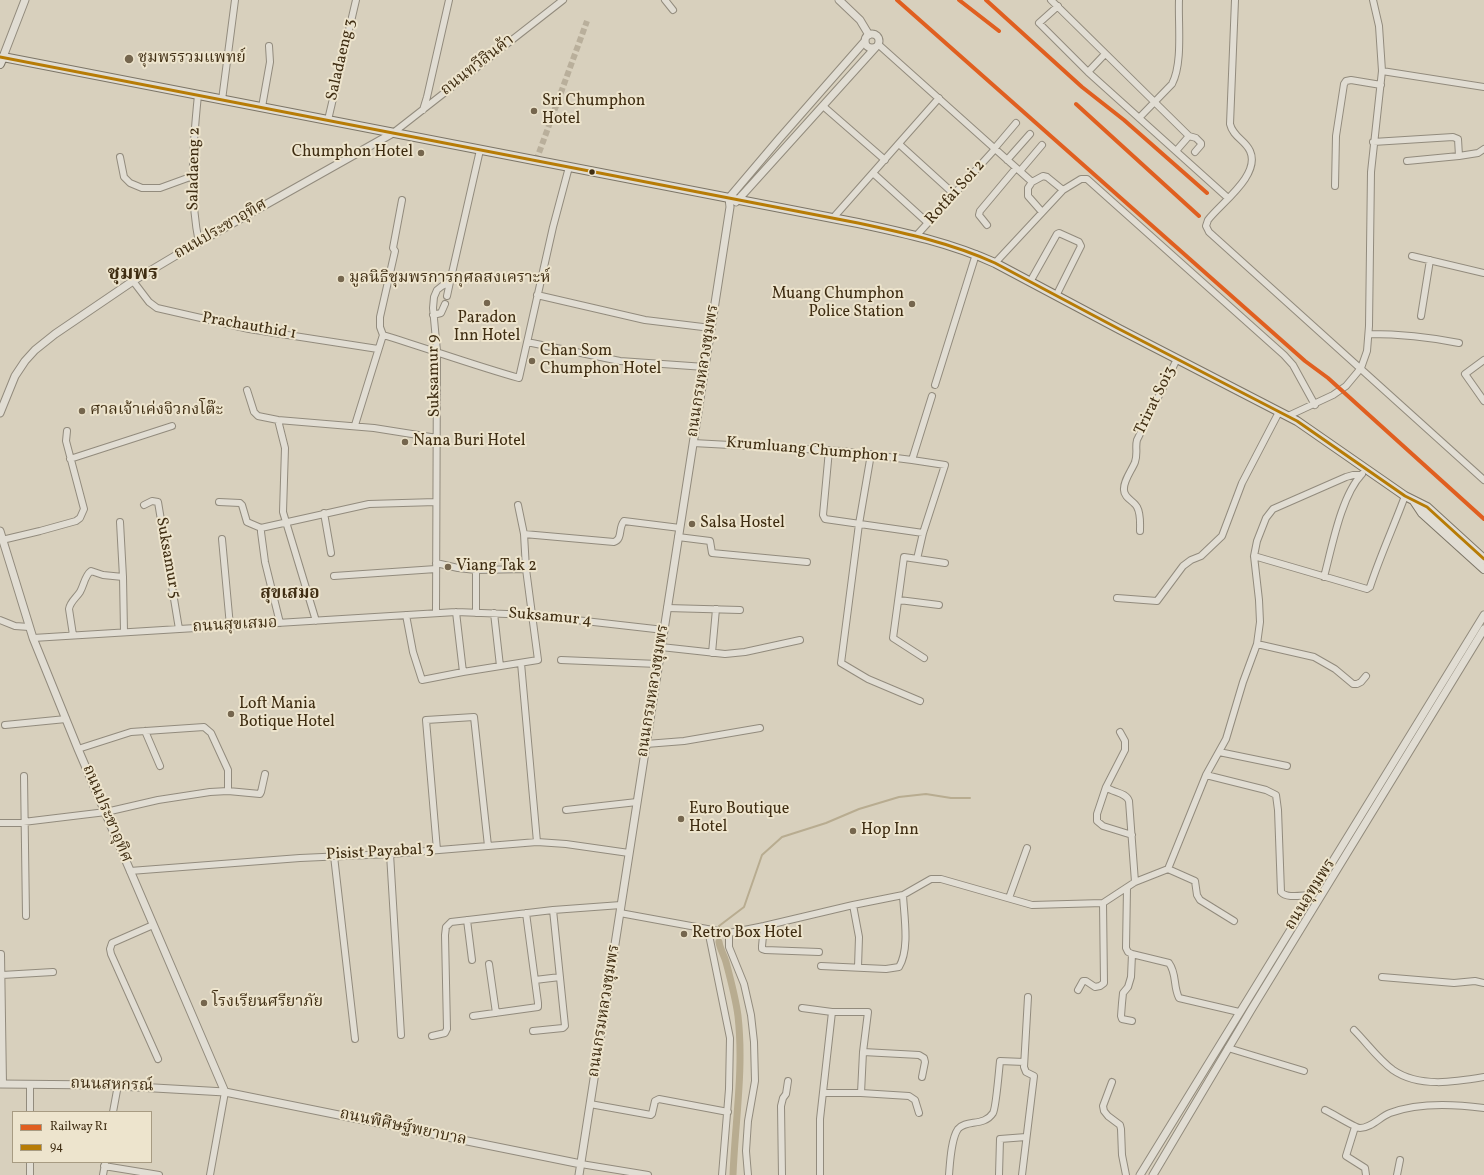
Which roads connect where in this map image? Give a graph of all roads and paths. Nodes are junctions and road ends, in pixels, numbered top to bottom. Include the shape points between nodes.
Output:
1 (25, 0) edge
2 (235, 0) edge
3 (356, 0) edge
4 (449, 0) edge
5 (563, 0) edge
6 (665, 0) edge
7 (839, 0) edge
8 (1052, 0) edge
9 (1179, 0) edge
10 (1234, 0) edge
11 (1373, 0) edge
12 (1058, 6) junction
13 (673, 10) dead end
14 (867, 38) junction
15 (269, 46) dead end
16 (877, 47) junction
17 (1105, 54) junction
18 (1, 59) edge
19 (1382, 71) junction
20 (1088, 72) junction
21 (1381, 85) junction
22 (1484, 87) edge
23 (198, 95) junction
24 (815, 98) junction
25 (939, 98) junction
26 (222, 100) junction
27 (1154, 102) junction
28 (823, 106) junction
29 (262, 107) junction
30 (423, 110) junction
31 (1140, 118) junction
32 (328, 120) junction
33 (1016, 123) dead end
34 (393, 133) junction
35 (1030, 134) dead end
36 (1189, 136) junction
37 (779, 139) junction
38 (1373, 142) junction
39 (899, 144) junction
40 (1042, 145) dead end
41 (786, 146) junction
42 (994, 149) junction
43 (1484, 149) edge
44 (480, 150) junction
45 (1176, 151) junction
46 (1195, 152) dead end
47 (1459, 156) junction
48 (120, 157) dead end
49 (885, 160) junction
50 (1007, 160) junction
51 (1407, 162) dead end
52 (569, 167) junction
53 (1018, 169) junction
54 (873, 173) junction
55 (193, 176) junction
56 (1032, 182) junction
57 (1335, 186) dead end
58 (1063, 190) junction
59 (954, 194) junction
60 (1228, 198) junction
61 (402, 200) dead end
62 (738, 200) junction
63 (729, 202) junction
64 (1042, 212) junction
65 (833, 218) junction
66 (928, 223) junction
67 (987, 225) dead end
68 (916, 236) junction
69 (199, 242) junction
70 (976, 254) junction
71 (1412, 256) dead end
72 (1430, 260) junction
73 (995, 263) junction
74 (1484, 273) edge
75 (133, 281) junction
76 (450, 282) junction
77 (1030, 282) junction
78 (537, 295) junction
79 (447, 296) dead end
80 (1056, 296) junction
81 (445, 304) dead end
82 (433, 315) junction
83 (1422, 316) dead end
84 (711, 328) junction
85 (1369, 334) junction
86 (383, 335) junction
87 (527, 342) junction
88 (1459, 343) dead end
89 (378, 349) junction
90 (437, 352) junction
91 (1176, 359) junction
92 (1484, 360) edge
93 (705, 367) junction
94 (1361, 368) junction
95 (935, 385) dead end
96 (247, 390) dead end
97 (932, 396) dead end
98 (1484, 401) edge
99 (2, 403) edge
100 (1315, 405) junction
101 (1279, 412) junction
102 (0, 413) edge
103 (1288, 416) junction
104 (278, 420) junction
105 (355, 425) junction
106 (172, 426) dead end
107 (67, 431) dead end
108 (436, 438) junction
109 (693, 443) junction
110 (829, 450) junction
111 (871, 454) junction
112 (70, 459) junction
113 (912, 460) junction
114 (1363, 471) junction
115 (1484, 480) edge
116 (1405, 496) junction
117 (1414, 501) junction
118 (218, 502) dead end
119 (436, 502) junction
120 (144, 505) dead end
121 (518, 505) dead end
122 (324, 514) junction
123 (120, 522) dead end
124 (286, 522) junction
125 (859, 524) junction
126 (261, 528) junction
127 (680, 528) junction
128 (0, 531) edge
129 (1140, 531) dead end
130 (524, 534) junction
131 (923, 534) junction
132 (678, 537) junction
133 (222, 539) dead end
134 (2, 540) junction
135 (332, 553) dead end
136 (1254, 556) junction
137 (917, 559) junction
138 (1484, 559) edge
139 (807, 562) dead end
140 (945, 563) dead end
141 (436, 566) junction
142 (526, 569) junction
143 (1484, 569) edge
144 (476, 570) junction
145 (123, 576) junction
146 (334, 576) dead end
147 (1324, 577) junction
148 (1117, 598) dead end
149 (899, 600) junction
150 (939, 605) dead end
151 (667, 608) junction
152 (716, 609) junction
153 (740, 610) dead end
154 (456, 612) junction
155 (476, 612) junction
156 (436, 613) junction
157 (494, 613) junction
158 (406, 615) junction
159 (532, 615) junction
160 (1484, 615) edge
161 (0, 620) edge
162 (316, 621) junction
163 (280, 623) junction
164 (230, 626) junction
165 (29, 627) junction
166 (179, 629) junction
167 (1484, 629) edge
168 (664, 630) junction
169 (124, 632) junction
170 (72, 635) junction
171 (33, 638) junction
172 (800, 640) dead end
173 (1257, 644) junction
174 (661, 647) junction
175 (712, 653) junction
176 (924, 658) dead end
177 (561, 660) dead end
178 (521, 663) junction
179 (658, 664) junction
180 (500, 666) junction
181 (463, 672) junction
182 (1366, 676) dead end
183 (920, 701) dead end
184 (66, 719) junction
185 (5, 725) dead end
186 (760, 728) dead end
187 (145, 731) junction
188 (1120, 732) dead end
189 (646, 744) junction
190 (78, 749) junction
191 (1219, 752) junction
192 (160, 766) dead end
193 (1287, 766) dead end
194 (265, 774) dead end
195 (1206, 775) junction
196 (24, 776) dead end
197 (1106, 787) junction
198 (228, 791) junction
199 (637, 802) junction
200 (566, 810) dead end
201 (106, 812) junction
202 (25, 822) junction
203 (0, 823) edge
204 (1132, 835) junction
205 (537, 842) junction
206 (488, 846) junction
207 (1026, 848) dead end
208 (437, 850) junction
209 (629, 853) junction
210 (390, 854) junction
211 (334, 856) junction
212 (1168, 869) junction
213 (130, 871) junction
214 (1135, 882) junction
215 (1127, 888) junction
216 (903, 895) junction
217 (1311, 895) junction
218 (1009, 898) junction
219 (1103, 903) junction
220 (853, 904) junction
221 (621, 905) junction
222 (553, 910) junction
223 (526, 913) junction
224 (620, 913) junction
225 (26, 916) dead end
226 (467, 920) junction
227 (1234, 921) dead end
228 (154, 925) junction
229 (764, 926) junction
230 (710, 930) junction
231 (728, 932) junction
232 (819, 952) dead end
233 (1, 954) dead end
234 (1132, 954) junction
235 (472, 960) dead end
236 (489, 964) dead end
237 (821, 966) dead end
238 (858, 967) junction
239 (53, 972) dead end
240 (2, 975) junction
241 (560, 977) junction
242 (1382, 977) dead end
243 (535, 980) junction
244 (1484, 983) edge
245 (1078, 990) dead end
246 (1028, 997) dead end
247 (802, 1008) dead end
248 (832, 1012) junction
249 (1239, 1012) junction
250 (496, 1013) junction
251 (473, 1016) dead end
252 (1132, 1021) dead end
253 (1354, 1030) dead end
254 (533, 1031) dead end
255 (401, 1035) dead end
256 (432, 1036) dead end
257 (355, 1039) dead end
258 (1228, 1048) junction
259 (863, 1052) junction
260 (158, 1058) dead end
261 (1024, 1062) junction
262 (1304, 1071) dead end
263 (922, 1077) dead end
264 (1484, 1077) edge
265 (788, 1081) dead end
266 (1112, 1082) dead end
267 (2, 1084) edge
268 (30, 1085) junction
269 (118, 1085) junction
270 (225, 1092) junction
271 (823, 1093) junction
272 (861, 1093) junction
273 (590, 1104) junction
274 (1484, 1108) edge
275 (1325, 1110) dead end
276 (30, 1111) edge
277 (113, 1111) edge
278 (728, 1112) junction
279 (919, 1113) dead end
280 (1355, 1127) junction
281 (1026, 1137) junction
282 (1400, 1160) dead end
283 (30, 1163) edge
284 (104, 1164) edge
285 (581, 1164) junction
286 (30, 1175) edge
287 (103, 1175) edge
288 (159, 1175) edge
289 (210, 1175) edge
290 (579, 1175) edge
291 (648, 1175) edge
292 (722, 1175) edge
293 (748, 1175) edge
294 (782, 1175) edge
295 (820, 1175) edge
296 (949, 1175) edge
297 (999, 1175) edge
298 (1022, 1175) edge
299 (1126, 1175) edge
300 (1140, 1175) edge
301 (1152, 1175) edge
302 (1366, 1175) edge
303 (1397, 1175) edge

1 - 18 street
2 - 26 street
3 - 32 street, Saladaeng 3
4 - 30 street
5 - 30 street, ถนนทวีสินค้า
6 - 13 street
7 - 14 street via 860,20
8 - 12 street
9 - 27 street via 1178,59 1175,78
10 - 60 street via 1230,124 1233,133 1248,148 1252,159 1246,178
11 - 19 street via 1379,26
12 - 17 street
12 - 20 street via 1039,23
14 - 16 street via 868,47
14 - 16 street via 873,34 878,36 880,40
14 - 24 street
15 - 29 street via 270,62
16 - 25 street
16 - 28 street
17 - 20 street
17 - 27 street
18 - 23 main road
19 - 21 street
19 - 22 street
20 - 31 street
21 - 38 street
21 - 57 street via 1351,80 1344,84 1336,136
23 - 26 main road
23 - 55 street, Saladaeng 2
24 - 28 street
24 - 37 street
25 - 39 street
25 - 42 street
26 - 29 main road
27 - 31 street
27 - 36 street
28 - 41 street
28 - 49 street
29 - 32 main road
30 - 34 street, ถนนทวีสินค้า
31 - 45 street
32 - 34 main road
33 - 42 street, Rotfai Soi 2
34 - 44 main road
34 - 69 street, ถนนประชาอุทิศ
35 - 50 street
36 - 45 street
36 - 46 street via 1201,143
37 - 41 street
37 - 63 street
38 - 47 street via 1456,137
38 - 85 street
39 - 49 street
39 - 59 street
40 - 53 street
41 - 62 street
42 - 50 street
42 - 59 street, Rotfai Soi 2
43 - 47 street via 1478,153
44 - 52 main road
44 - 76 street
45 - 60 street
47 - 51 street
48 - 55 street via 124,177 142,188 160,188
49 - 54 street
50 - 53 street
52 - 63 main road
52 - 78 street
53 - 56 street
53 - 67 street via 980,211 979,215
54 - 65 street
54 - 66 street
55 - 69 street, Saladaeng 2 via 195,221
56 - 58 street via 1043,176
56 - 64 street via 1028,188 1028,196
58 - 64 street
58 - 100 street via 1081,179 1087,179 1284,355 1293,365
59 - 66 street, Rotfai Soi 2
60 - 94 street via 1208,220 1208,232
61 - 86 street via 393,248 395,251 380,317
62 - 63 main road
62 - 65 main road
63 - 84 street, ถนนกรมหลวงชุมพร
64 - 73 street
65 - 68 main road
66 - 68 street, Rotfai Soi 2
68 - 70 main road
69 - 75 street, ถนนประชาอุทิศ
70 - 73 main road
70 - 95 street
71 - 72 street
72 - 74 street
72 - 83 street
73 - 77 main road
75 - 89 street, Prachauthid 1 via 156,308 236,326
75 - 99 street, ถนนประชาอุทิศ via 35,350 15,376
76 - 79 street
76 - 82 street, Suksamur 9 via 437,290
77 - 80 main road
77 - 80 street via 1057,234 1079,242 1082,246
78 - 84 street via 645,320
78 - 87 street
80 - 91 main road
81 - 82 street via 441,313
82 - 90 street, Suksamur 9
84 - 93 street, ถนนกรมหลวงชุมพร
85 - 88 street via 1404,334
85 - 94 street
86 - 89 street
86 - 90 street
87 - 90 street via 519,378
87 - 93 street via 620,361
89 - 105 street
90 - 108 street, Suksamur 9
91 - 101 main road
91 - 129 street, Trirat Soi3 via 1137,440 1136,460 1125,485 1125,495 1140,515
92 - 98 street via 1465,374
93 - 109 street, ถนนกรมหลวงชุมพร
94 - 100 street via 1346,386
94 - 115 street
96 - 104 street via 254,412 258,416
97 - 113 street, Krumluang Chumphon 1
99 - 102 street, ถนนประชาอุทิศ
100 - 103 street
101 - 103 main road
101 - 148 street via 1242,483 1222,536 1201,556 1183,566 1157,601
103 - 114 main road
104 - 105 street
104 - 124 street via 285,448 282,507
105 - 108 street
106 - 112 street
107 - 112 street via 66,441
108 - 119 street, Suksamur 9
109 - 110 street, Krumluang Chumphon 1
109 - 127 street, ถนนกรมหลวงชุมพร
110 - 111 street, Krumluang Chumphon 1
110 - 125 street via 824,519
111 - 113 street, Krumluang Chumphon 1
111 - 125 street
112 - 134 street via 84,509 80,518
113 - 131 street via 945,465
114 - 116 main road
114 - 136 street via 1273,509 1266,518
114 - 147 street via 1347,499
116 - 117 main road
116 - 147 street via 1370,587 1364,589
117 - 138 main road via 1427,507
117 - 143 main road via 1422,513
118 - 126 street via 240,502 247,522
119 - 122 street via 369,504
119 - 141 street, Suksamur 9
120 - 166 street, Suksamur 5 via 158,502
121 - 130 street
122 - 124 street
122 - 135 street
123 - 145 street
124 - 126 street
124 - 162 street
125 - 131 street
125 - 183 street via 841,663 868,679
126 - 163 street via 265,562
127 - 130 street via 628,520 621,524 619,538 614,542
127 - 132 street, ถนนกรมหลวงชุมพร
128 - 134 street, ถนนประชาอุทิศ
130 - 142 street
131 - 137 street
132 - 139 street via 710,541 712,553
132 - 151 street, ถนนกรมหลวงชุมพร
133 - 164 street
134 - 165 street, ถนนประชาอุทิศ
136 - 147 street
136 - 173 street via 1260,600
137 - 140 street
137 - 149 street via 904,557
141 - 144 street
141 - 146 street
141 - 156 street, Suksamur 9
142 - 144 street
142 - 159 street
144 - 155 street
145 - 169 street
145 - 170 street via 103,575 92,571 88,573 70,605
149 - 150 street
149 - 176 street via 893,638
151 - 152 street
151 - 168 street, ถนนกรมหลวงชุมพร
152 - 153 street
152 - 175 street
154 - 155 street, Suksamur 4
154 - 156 street, Suksamur 4
154 - 181 street
155 - 157 street, Suksamur 4
156 - 158 street, ถนนสุขเสมอ
157 - 159 street, Suksamur 4
157 - 180 street
158 - 162 street, ถนนสุขเสมอ
158 - 181 street via 413,652 422,680
159 - 168 street, Suksamur 4
159 - 178 street via 538,660
160 - 217 street, ถนนอุทุมพร
161 - 165 street via 15,626
162 - 163 street, ถนนสุขเสมอ
163 - 164 street, ถนนสุขเสมอ
164 - 166 street, ถนนสุขเสมอ
165 - 171 street, ถนนประชาอุทิศ
166 - 169 street, ถนนสุขเสมอ
167 - 258 street, ถนนอุทุมพร
168 - 174 street, ถนนกรมหลวงชุมพร
169 - 170 street, ถนนสุขเสมอ
170 - 171 street, ถนนสุขเสมอ
171 - 184 street, ถนนประชาอุทิศ
172 - 175 street via 745,652
173 - 182 street via 1314,657 1335,669 1353,684 1361,682
173 - 191 street via 1226,739
174 - 175 street
174 - 179 street, ถนนกรมหลวงชุมพร
177 - 179 street
178 - 180 street
178 - 205 street
179 - 189 street, ถนนกรมหลวงชุมพร
180 - 181 street
184 - 185 street
184 - 190 street, ถนนประชาอุทิศ
186 - 189 street via 684,741
187 - 190 street via 131,732
187 - 192 street
187 - 198 street via 204,727 211,733 228,770
188 - 197 street via 1125,741 1125,750
189 - 199 street, ถนนกรมหลวงชุมพร
190 - 201 street, ถนนประชาอุทิศ
191 - 193 street
191 - 195 street
194 - 198 street via 260,794
195 - 212 street
195 - 217 street via 1266,790 1276,795 1281,892 1288,896
196 - 202 street
197 - 204 street via 1128,798
197 - 204 street via 1097,822
198 - 201 street via 166,799
199 - 200 street
199 - 209 street, ถนนกรมหลวงชุมพร
201 - 202 street
201 - 213 street, ถนนประชาอุทิศ
202 - 203 street
202 - 225 street
204 - 214 street
205 - 206 street, Pisist Payabal 3
205 - 209 street, Pisist Payabal 3
206 - 208 street, Pisist Payabal 3
206 - 208 street via 474,717 426,720
207 - 218 street
208 - 210 street, Pisist Payabal 3
209 - 221 street, ถนนกรมหลวงชุมพร
210 - 211 street, Pisist Payabal 3
210 - 255 street
211 - 213 street, Pisist Payabal 3
211 - 257 street
212 - 214 street
212 - 227 street via 1196,881 1200,900
213 - 228 street, ถนนประชาอุทิศ
214 - 215 street
215 - 219 street
215 - 234 street via 1126,948
216 - 218 street via 935,878
216 - 220 street
216 - 238 street via 905,947 899,967
217 - 249 street, ถนนอุทุมพร
218 - 219 street via 1032,905
219 - 245 street via 1104,983 1095,987 1083,981
220 - 229 street
220 - 238 street via 859,936
221 - 222 street
221 - 224 street, ถนนกรมหลวงชุมพร
222 - 223 street
222 - 241 street
223 - 226 street
223 - 243 street
224 - 230 street
224 - 273 street, ถนนกรมหลวงชุมพร
226 - 235 street
226 - 256 street via 451,922 446,926 447,1029 444,1033
228 - 260 street via 112,944 110,949
228 - 270 street, ถนนประชาอุทิศ
229 - 231 street
229 - 232 street via 762,948 765,950
230 - 231 street
230 - 278 street via 730,1038
231 - 293 street via 729,947 744,984 754,1042 755,1081 746,1151
233 - 240 street
234 - 249 street via 1169,963 1173,969 1174,987 1179,998
234 - 252 street via 1131,977 1123,993 1121,1016 1122,1019
236 - 250 street
237 - 238 street
239 - 240 street
240 - 267 street
241 - 243 street
241 - 254 street via 565,1026
242 - 244 street
243 - 250 street via 538,1007
246 - 261 street
247 - 248 street
248 - 259 street via 868,1012
248 - 271 street
249 - 300 street, ถนนอุทุมพร
250 - 251 street
253 - 264 street via 1394,1070 1414,1080 1434,1082
258 - 262 street
258 - 301 street, ถนนอุทุมพร
259 - 263 street via 919,1055 925,1062
259 - 272 street
261 - 281 street via 1026,1072 1034,1076
261 - 296 street via 1000,1061 994,1112 987,1119 964,1124 957,1130
265 - 294 street via 781,1106
266 - 299 street via 1103,1106 1108,1116 1120,1125
267 - 268 street, ถนนสหกรณ์
268 - 269 street, ถนนสหกรณ์
268 - 276 street
269 - 270 street, ถนนสหกรณ์
269 - 277 street
270 - 285 street, ถนนพิศิษฐ์พยาบาล
270 - 289 street
271 - 272 street
271 - 295 street via 820,1119
272 - 279 street via 909,1096 916,1100
273 - 278 street via 648,1115 652,1114 655,1101 659,1099
273 - 285 street, ถนนกรมหลวงชุมพร
274 - 280 street via 1422,1106 1389,1113 1366,1127
275 - 280 street
278 - 292 street
280 - 302 street via 1346,1156 1365,1168
281 - 297 street via 1000,1139
281 - 298 street
282 - 303 street
283 - 286 street
284 - 287 street
284 - 288 street
285 - 290 street, ถนนกรมหลวงชุมพร
285 - 291 street

